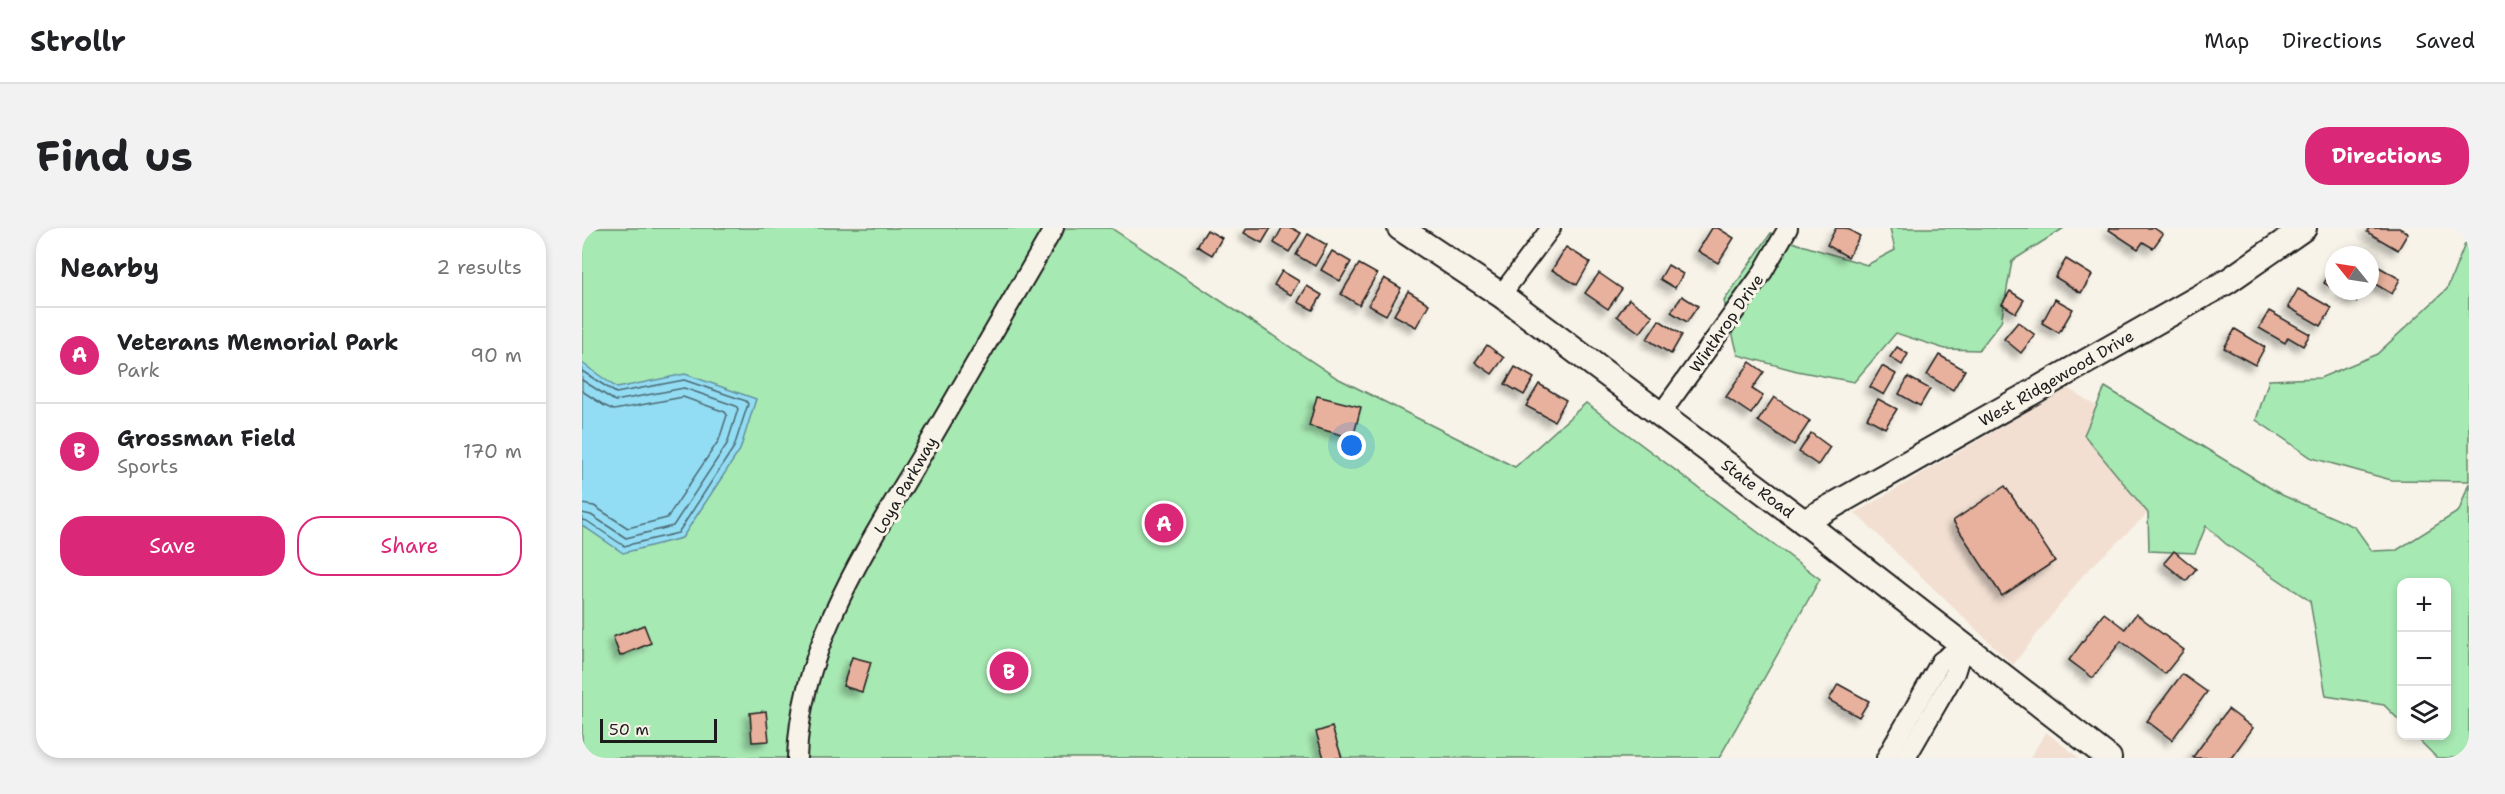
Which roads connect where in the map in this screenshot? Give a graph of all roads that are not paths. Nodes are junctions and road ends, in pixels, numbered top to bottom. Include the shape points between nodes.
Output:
1 (1054, 228) edge
2 (1400, 228) edge
3 (1551, 228) edge
4 (1788, 228) edge
5 (2304, 228) edge
6 (1500, 295) junction
7 (1660, 415) junction
8 (1804, 522) junction
9 (1964, 644) junction
10 (797, 758) edge
11 (1886, 758) edge
12 (1906, 758) edge
13 (2109, 758) edge

1 - 10 street, Loya Parkway via 834,613 806,692
2 - 6 main road, State Road
3 - 6 street
4 - 7 street, Winthrop Drive via 1761,275
5 - 8 main road, West Ridgewood Drive via 2228,281
6 - 7 main road, State Road
7 - 8 main road, State Road
8 - 9 main road, State Road
9 - 11 street via 1941,662
9 - 12 street via 1955,673
9 - 13 main road, State Road

